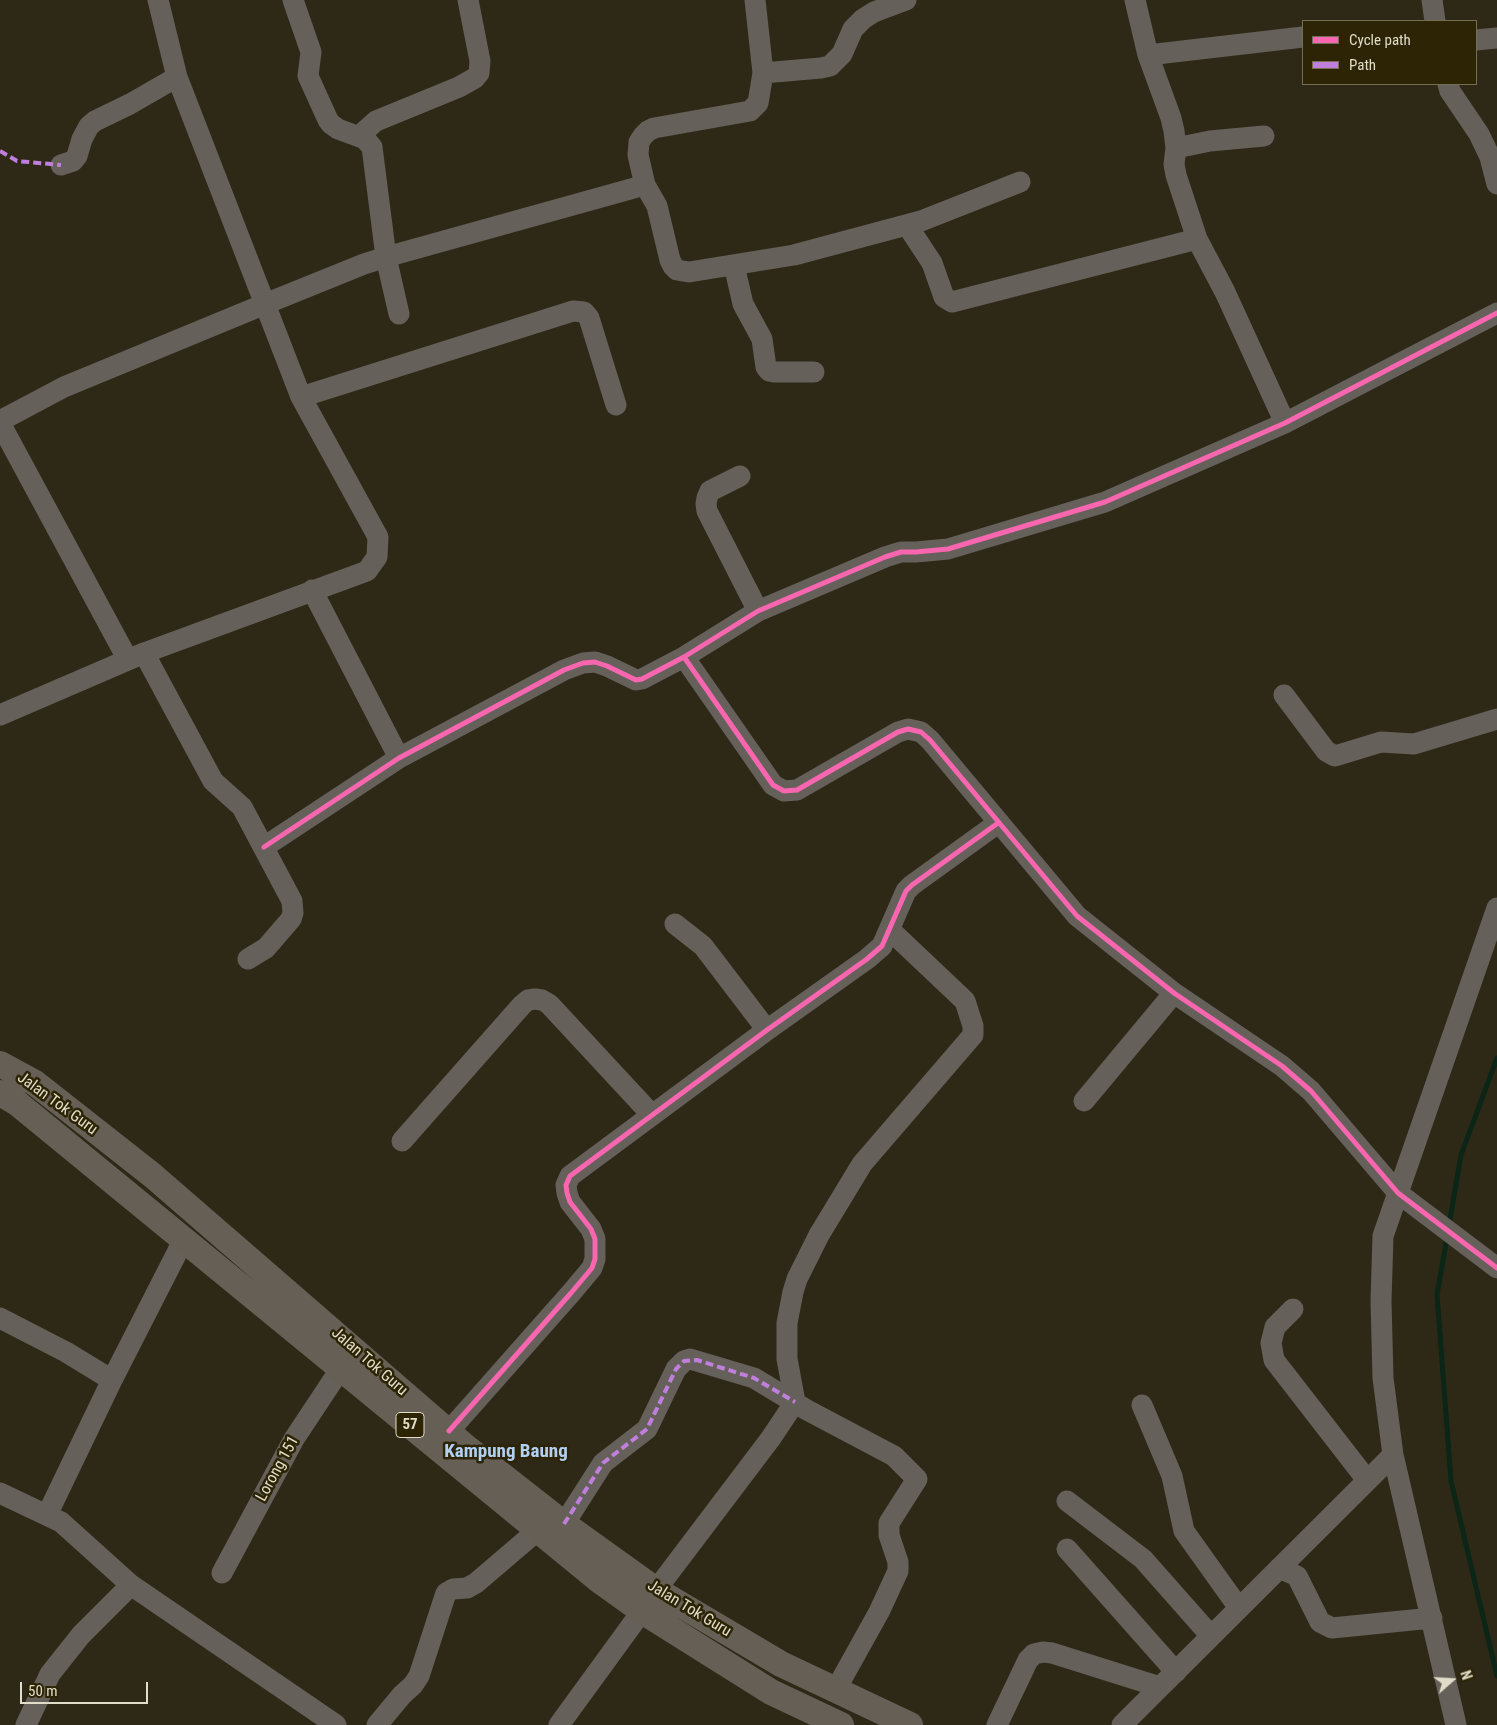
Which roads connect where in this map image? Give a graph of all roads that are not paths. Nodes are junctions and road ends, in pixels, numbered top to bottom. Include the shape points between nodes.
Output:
1 (158, 0) edge
2 (293, 0) edge
3 (468, 0) edge
4 (755, 0) edge
5 (906, 0) edge
6 (1135, 0) edge
7 (1432, 0) edge
8 (1434, 20) edge
9 (1302, 37) edge
10 (1497, 38) edge
11 (1477, 40) edge
12 (1148, 55) junction
13 (763, 73) junction
14 (177, 77) junction
15 (1448, 85) edge
16 (359, 136) junction
17 (1264, 136) dead end
18 (1176, 148) junction
19 (61, 165) dead end
20 (1020, 182) dead end
21 (1497, 184) edge
22 (645, 185) junction
23 (906, 225) junction
24 (1197, 239) junction
25 (386, 257) junction
26 (734, 265) junction
27 (265, 304) junction
28 (1497, 313) edge
29 (399, 314) dead end
30 (814, 372) dead end
31 (300, 397) junction
32 (616, 405) dead end
33 (0, 422) edge
34 (1284, 423) junction
35 (740, 476) dead end
36 (312, 590) junction
37 (758, 611) junction
38 (136, 656) junction
39 (684, 656) junction
40 (1284, 695) dead end
41 (0, 715) edge
42 (1497, 719) edge
43 (399, 758) junction
44 (998, 823) junction
45 (264, 847) junction
46 (1497, 908) edge
47 (675, 924) dead end
48 (890, 930) junction
49 (248, 959) dead end
50 (1174, 993) junction
51 (767, 1030) junction
52 (0, 1064) edge
53 (0, 1093) edge
54 (1084, 1101) dead end
55 (652, 1115) junction
56 (402, 1141) dead end
57 (1403, 1197) junction
58 (184, 1239) junction
59 (1497, 1268) edge
60 (1293, 1309) dead end
61 (0, 1318) edge
62 (340, 1368) junction
63 (112, 1380) junction
64 (795, 1402) junction
65 (1142, 1405) dead end
66 (449, 1431) junction
67 (1393, 1455) junction
68 (1367, 1480) junction
69 (0, 1493) edge
70 (1067, 1501) dead end
71 (47, 1515) junction
72 (564, 1524) junction
73 (538, 1530) junction
74 (1068, 1549) dead end
75 (1280, 1568) junction
76 (222, 1574) dead end
77 (131, 1585) junction
78 (649, 1600) junction
79 (1239, 1608) junction
80 (1432, 1618) junction
81 (1211, 1636) junction
82 (1176, 1672) junction
83 (1160, 1687) junction
84 (835, 1691) junction
85 (26, 1725) edge
86 (336, 1725) edge
87 (377, 1725) edge
88 (559, 1725) edge
89 (841, 1725) edge
90 (910, 1725) edge
91 (997, 1725) edge
92 (1122, 1725) edge
93 (1456, 1725) edge

1 - 14 street
2 - 16 street via 311,52 308,76 328,120 338,129
3 - 16 street via 480,61 475,78 376,121
4 - 13 street
5 - 13 street via 863,19 853,29 842,54 830,66
6 - 12 street
7 - 8 street
9 - 12 street
10 - 11 street
12 - 18 street via 1171,118
13 - 22 street via 758,103 750,110 654,128 640,138 638,155
14 - 19 street via 95,121 82,139 77,156
14 - 27 street
15 - 21 street via 1479,134 1490,157
16 - 25 street via 369,143 373,152
17 - 18 street
18 - 24 street via 1176,175
20 - 23 street
22 - 25 street
22 - 26 street via 656,203 670,260 677,270 690,272
23 - 24 street via 932,263 942,293 952,302
23 - 26 street via 794,256
24 - 34 street via 1225,292
25 - 27 street
25 - 29 street
26 - 30 street via 743,304 762,339 766,367 774,372
27 - 31 street
27 - 33 street via 64,387
28 - 34 street
31 - 32 street via 574,311 584,312 589,318
31 - 36 street via 378,537 377,556 366,570
33 - 38 street
34 - 37 street via 1105,502 948,549 893,554
35 - 37 street via 710,491 706,504
36 - 38 street
36 - 43 street
37 - 39 street
38 - 41 street
38 - 45 street via 213,781 242,807
39 - 43 street via 636,680 595,662 583,663
39 - 44 street via 773,785 784,791 797,790 898,732 914,729 930,740
40 - 42 street via 1326,751 1335,756 1381,742 1414,744
43 - 45 street
44 - 48 street via 912,885 906,891
44 - 50 street via 1077,916
45 - 49 street via 292,901 293,913 266,948
46 - 57 street
47 - 51 street via 703,946
48 - 51 street via 882,946 867,959
48 - 64 street via 963,998 974,1031 862,1164 819,1235 793,1292 787,1323 786,1345
50 - 54 street
50 - 57 street via 1282,1066 1311,1091
51 - 55 street
52 - 66 main road, Jalan Tok Guru / 57 via 35,1084 152,1175
53 - 58 main road, Jalan Tok Guru / 57 via 17,1102
55 - 56 street via 549,1004 535,998 522,1004
55 - 66 street via 570,1176 566,1193 595,1239 592,1268
57 - 59 street
57 - 67 street via 1383,1236 1383,1378
58 - 62 main road, Jalan Tok Guru / 57
58 - 63 street
60 - 68 street via 1275,1327 1271,1342 1274,1360
61 - 63 street
62 - 73 main road, Jalan Tok Guru / 57
62 - 76 street, Lorong 151 via 294,1439
63 - 71 street
64 - 72 street via 754,1378 697,1360 684,1361 676,1369 647,1429 602,1463
64 - 78 street
64 - 84 street via 894,1456 917,1479 889,1523 888,1535 899,1566 897,1575
65 - 79 street via 1172,1476 1184,1531
66 - 72 main road, Jalan Tok Guru / 57
67 - 68 street
67 - 80 street
68 - 75 street
69 - 71 street
70 - 81 street via 1143,1559
71 - 77 street via 61,1522
72 - 78 main road, Jalan Tok Guru / 57
73 - 78 main road, Jalan Tok Guru / 57 via 600,1581
73 - 87 street via 476,1583 446,1593 419,1676
74 - 82 street
75 - 79 street
75 - 80 street via 1297,1576 1320,1622 1332,1628
77 - 85 street via 81,1635 50,1674
77 - 86 street
78 - 84 main road, Jalan Tok Guru / 57
78 - 88 street
78 - 89 main road, Jalan Tok Guru / 57 via 771,1692
79 - 81 street
80 - 93 street
81 - 82 street
82 - 83 street
83 - 91 street via 1052,1653 1034,1654 1028,1660
83 - 92 street
84 - 90 main road, Jalan Tok Guru / 57

